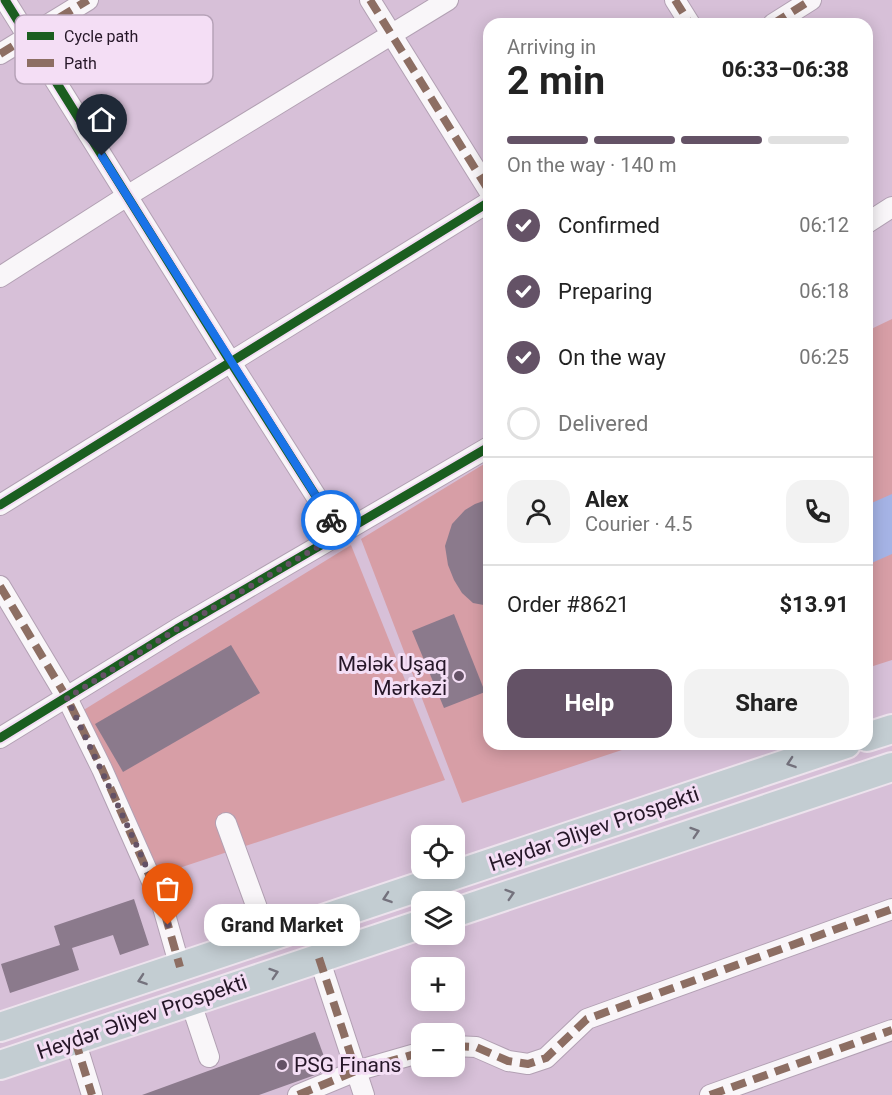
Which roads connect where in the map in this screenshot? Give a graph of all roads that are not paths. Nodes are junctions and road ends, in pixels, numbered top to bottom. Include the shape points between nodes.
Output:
1 (5, 0) edge
2 (88, 0) edge
3 (370, 0) edge
4 (448, 0) edge
5 (675, 0) edge
6 (811, 0) edge
7 (64, 15) edge
8 (15, 16) edge
9 (686, 18) edge
10 (782, 18) edge
11 (392, 34) junction
12 (15, 45) edge
13 (0, 54) edge
14 (57, 84) edge
15 (483, 181) edge
16 (127, 196) junction
17 (483, 206) edge
18 (892, 207) edge
19 (873, 219) edge
20 (0, 277) edge
21 (230, 361) junction
22 (483, 451) edge
23 (0, 504) edge
24 (340, 534) junction
25 (0, 586) edge
26 (67, 698) junction
27 (892, 729) edge
28 (873, 735) edge
29 (0, 738) edge
30 (828, 750) edge
31 (892, 767) edge
32 (226, 823) dead end
33 (465, 909) edge
34 (892, 909) edge
35 (411, 928) edge
36 (268, 938) junction
37 (319, 958) junction
38 (180, 967) junction
39 (190, 1000) junction
40 (0, 1027) edge
41 (892, 1030) edge
42 (75, 1040) junction
43 (465, 1047) edge
44 (411, 1055) edge
45 (209, 1057) dead end
46 (0, 1065) edge
47 (356, 1071) junction
48 (92, 1095) edge
49 (298, 1095) edge
50 (364, 1095) edge
51 (710, 1095) edge

1 - 8 street
2 - 7 street
3 - 11 street
4 - 11 street
5 - 9 street
6 - 10 street
11 - 15 street
11 - 16 street
12 - 13 street
14 - 16 street
16 - 20 street
16 - 21 street
17 - 21 street
18 - 19 street
21 - 23 street
21 - 24 street
22 - 24 street
24 - 26 street
25 - 26 street
26 - 29 street
26 - 38 street via 144,861 162,904
27 - 28 highway
30 -> 36 highway, Heydər Əliyev Prospekti
33 -> 31 highway, Heydər Əliyev Prospekti
32 - 36 street
34 - 43 street via 587,1018 546,1058 528,1064
35 - 37 highway, Heydər Əliyev Prospekti
36 - 38 highway, Heydər Əliyev Prospekti
39 -> 37 highway, Heydər Əliyev Prospekti
37 - 47 street
38 -> 40 highway, Heydər Əliyev Prospekti
39 - 42 highway, Heydər Əliyev Prospekti
39 - 45 street
41 - 51 street
42 - 46 highway, Heydər Əliyev Prospekti
42 - 48 street
44 - 47 street
47 - 49 street
47 - 50 street

